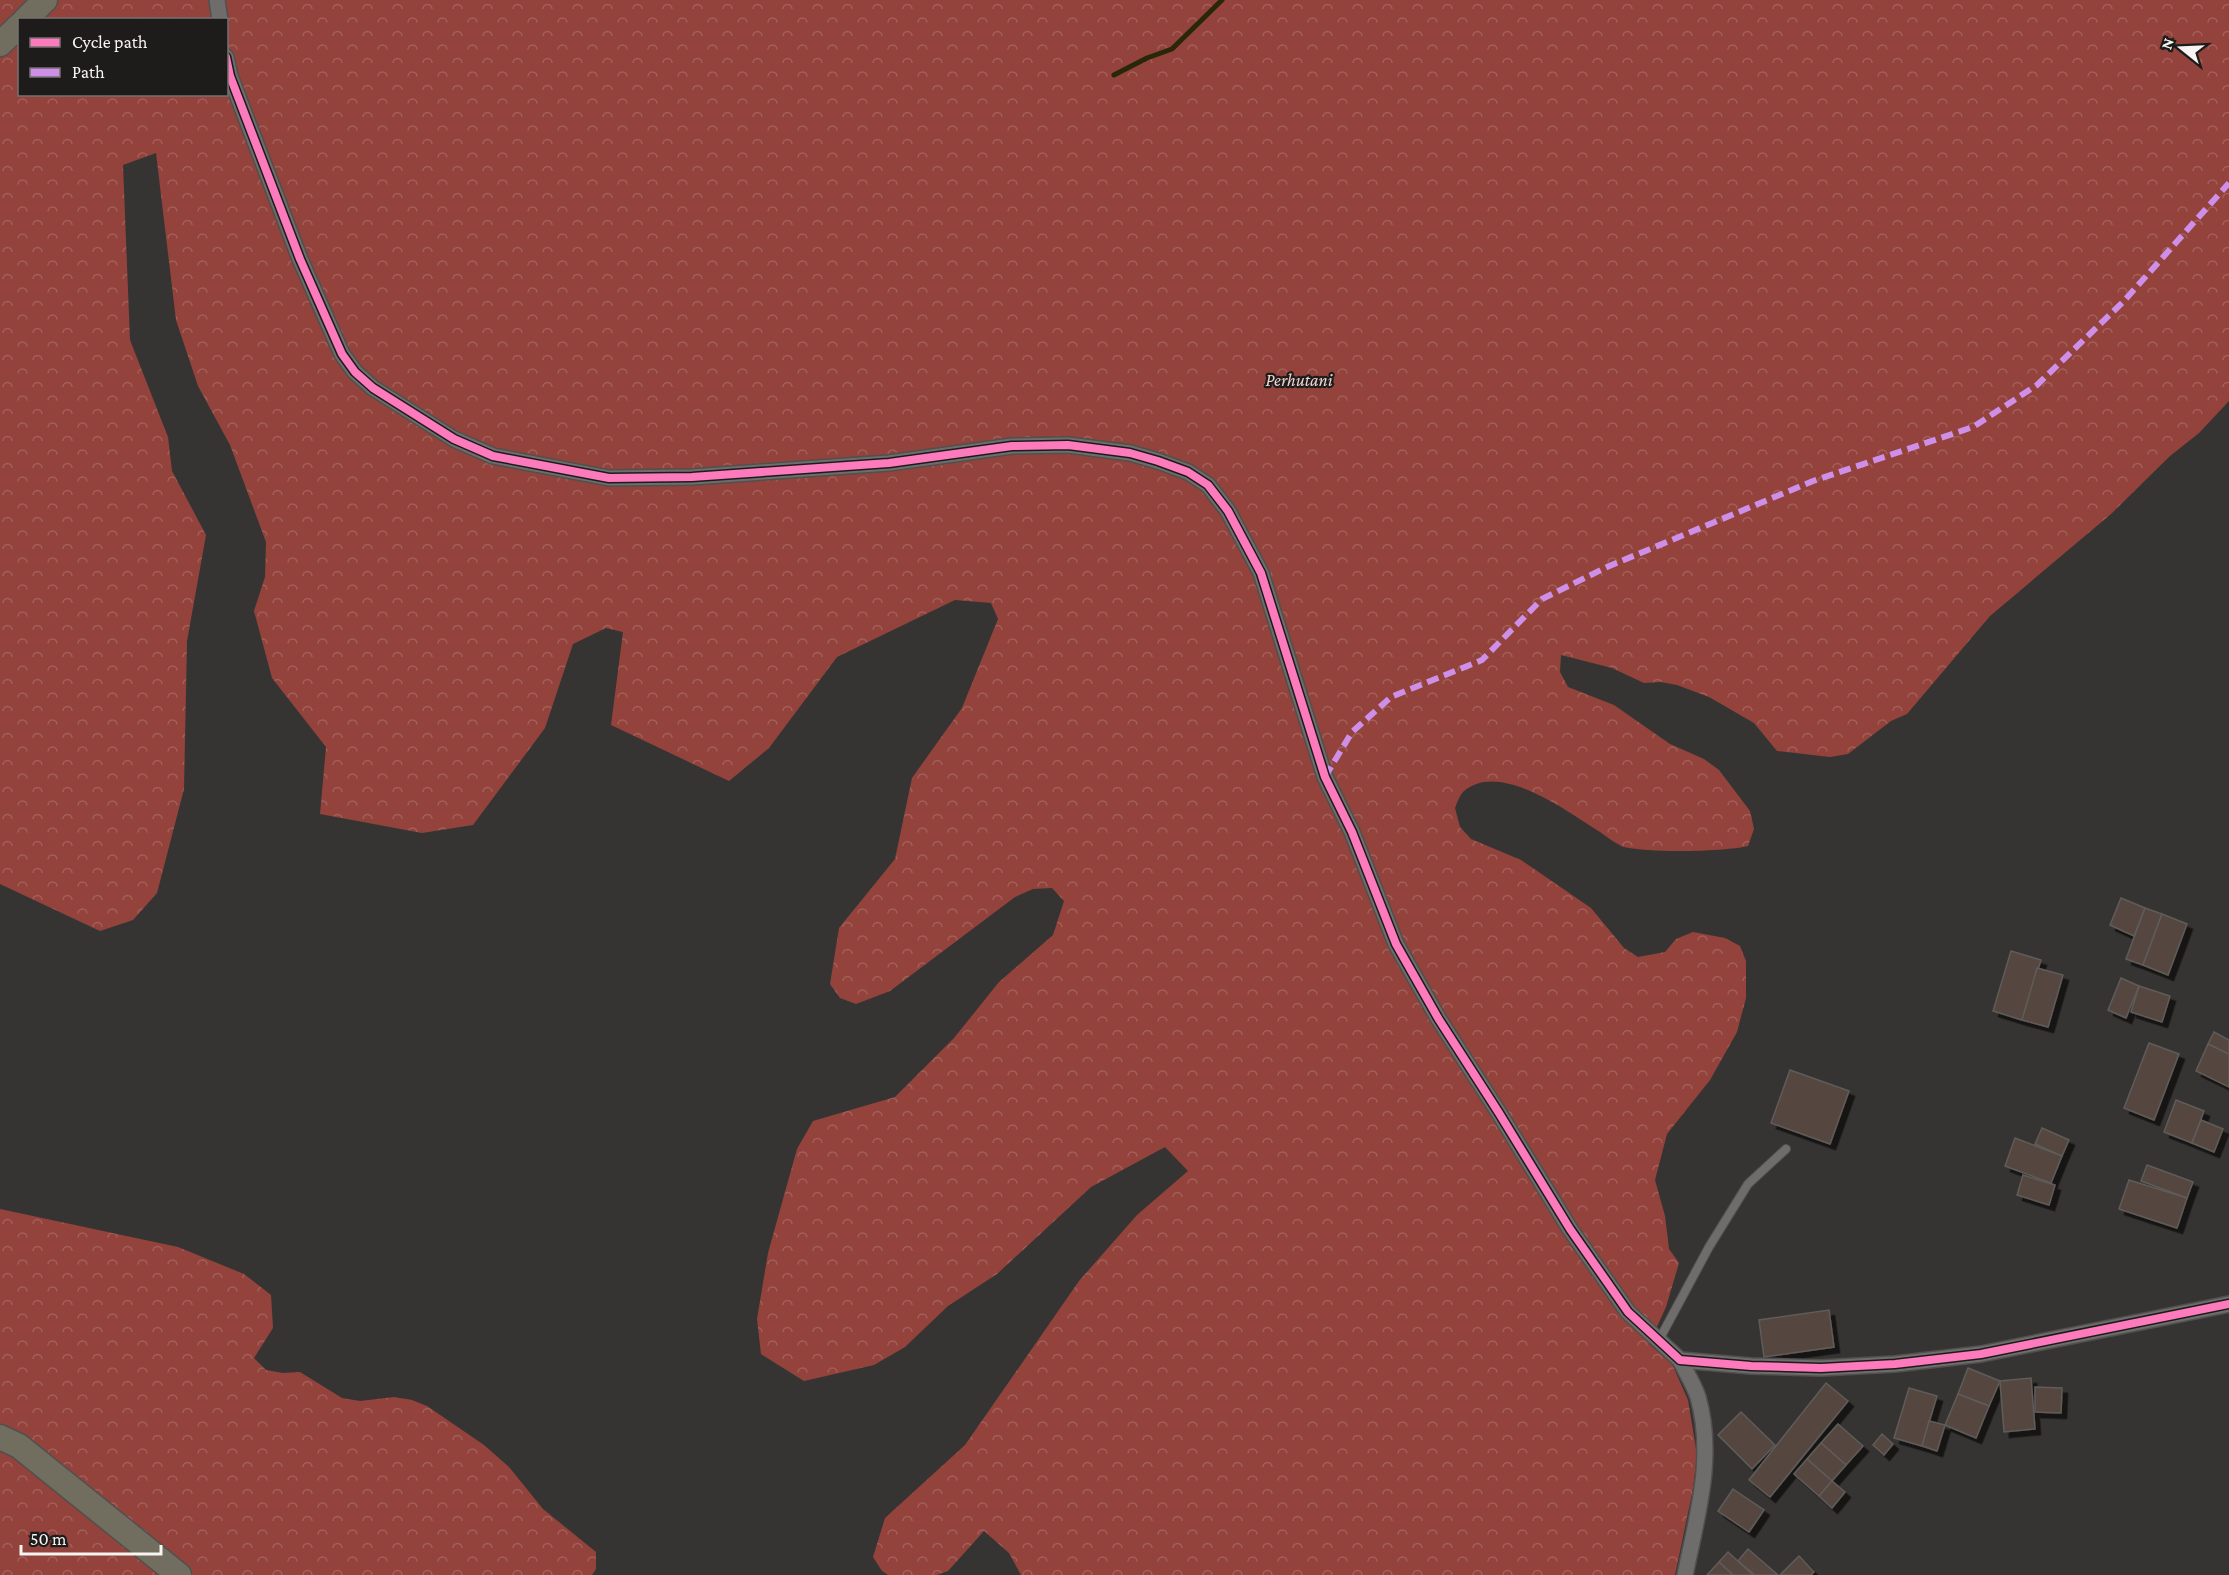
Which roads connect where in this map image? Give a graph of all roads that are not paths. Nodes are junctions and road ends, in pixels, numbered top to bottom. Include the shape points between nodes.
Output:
1 (45, 0) edge
2 (218, 0) edge
3 (27, 18) edge
4 (220, 18) edge
5 (18, 27) edge
6 (0, 44) edge
7 (228, 66) edge
8 (1786, 1149) dead end
9 (2229, 1304) edge
10 (1658, 1342) junction
11 (1680, 1360) junction
12 (0, 1437) edge
13 (179, 1575) edge
14 (1685, 1575) edge

1 - 3 highway
2 - 4 street
5 - 6 highway
7 - 10 street via 300,259 342,354 373,388 464,444 493,456 609,478 783,471 889,463 1012,446 1068,445 1130,453 1188,472 1208,485 1228,511 1261,573 1325,777 1352,832 1396,944 1570,1229 1628,1312
8 - 10 lane via 1748,1184
9 - 11 street via 1981,1354 1895,1364 1821,1368
10 - 11 street
11 - 14 street via 1698,1397 1706,1455
12 - 13 highway via 19,1446

